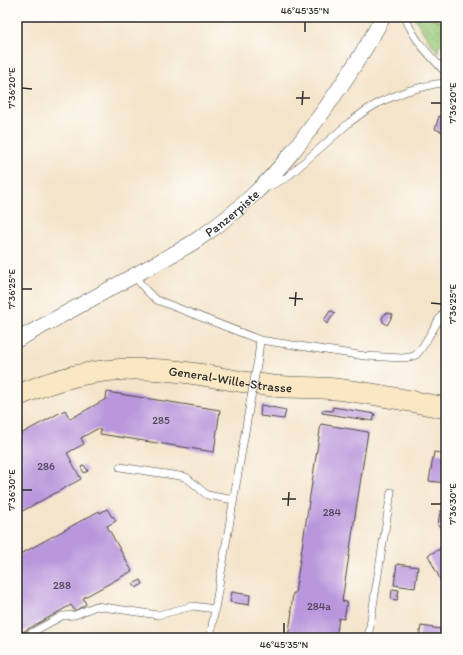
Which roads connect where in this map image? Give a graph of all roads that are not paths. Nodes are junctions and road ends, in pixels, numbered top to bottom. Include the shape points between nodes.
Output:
1 (384, 17) edge
2 (405, 17) edge
3 (446, 73) edge
4 (446, 83) edge
5 (253, 194) junction
6 (134, 275) junction
7 (446, 308) edge
8 (17, 340) edge
9 (260, 340) junction
10 (17, 396) edge
11 (446, 408) edge
12 (120, 467) dead end
13 (391, 492) dead end
14 (234, 500) junction
15 (215, 609) junction
16 (22, 638) edge
17 (210, 638) edge
18 (368, 638) edge

1 - 5 street, Panzerpiste via 363,53 310,129
2 - 3 lane via 419,43
4 - 5 lane via 407,91 380,102 350,122 286,178
5 - 6 street, Panzerpiste via 201,238
6 - 8 street, Panzerpiste
6 - 9 lane via 144,290 157,300
7 - 9 lane via 421,349 410,357 365,356
9 - 14 lane, bridge
10 - 11 main road, General-Wille-Strasse via 57,380 110,370 141,369 190,373 272,386 336,389
12 - 14 lane via 186,477 207,495
13 - 18 lane
14 - 15 lane
15 - 16 lane via 193,606 158,615 96,606 75,615 62,616
15 - 17 lane

